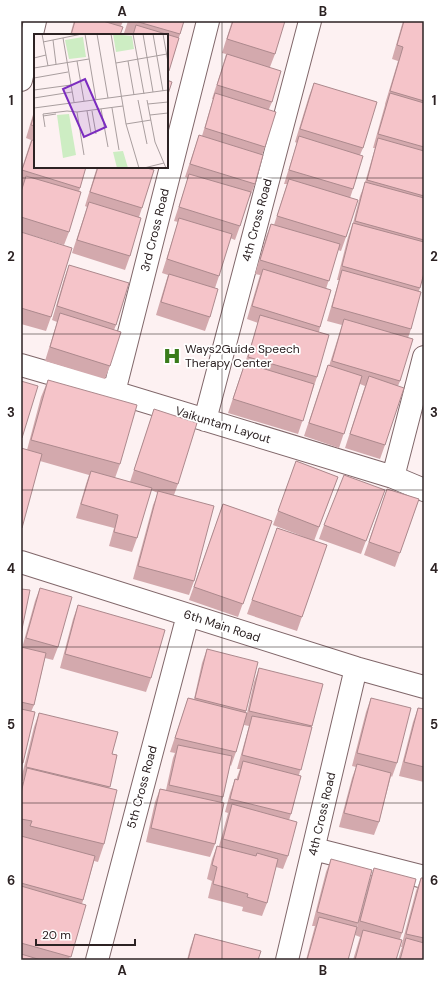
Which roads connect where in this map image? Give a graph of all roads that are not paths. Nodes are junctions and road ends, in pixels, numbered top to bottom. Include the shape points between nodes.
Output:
1 (35, 21) edge
2 (208, 21) edge
3 (310, 21) edge
4 (21, 80) edge
5 (424, 357) edge
6 (21, 365) edge
7 (114, 392) junction
8 (205, 420) junction
9 (393, 477) junction
10 (424, 490) edge
11 (21, 562) edge
12 (188, 615) junction
13 (356, 668) junction
14 (424, 687) edge
15 (314, 849) junction
16 (424, 877) edge
17 (97, 960) edge
18 (287, 960) edge

1 - 4 street
2 - 7 street, 3rd Cross Road
3 - 8 street, 4th Cross Road
5 - 9 street
6 - 7 street, Vaikuntam Layout
7 - 8 street, Vaikuntam Layout
8 - 9 street, Vaikuntam Layout
9 - 10 street, Vaikuntam Layout
11 - 12 street, 6th Main Road
12 - 13 street, 6th Main Road
12 - 17 street, 5th Cross Road
13 - 14 street, 6th Main Road
13 - 15 street, 4th Cross Road
15 - 16 street
15 - 18 street, 4th Cross Road

